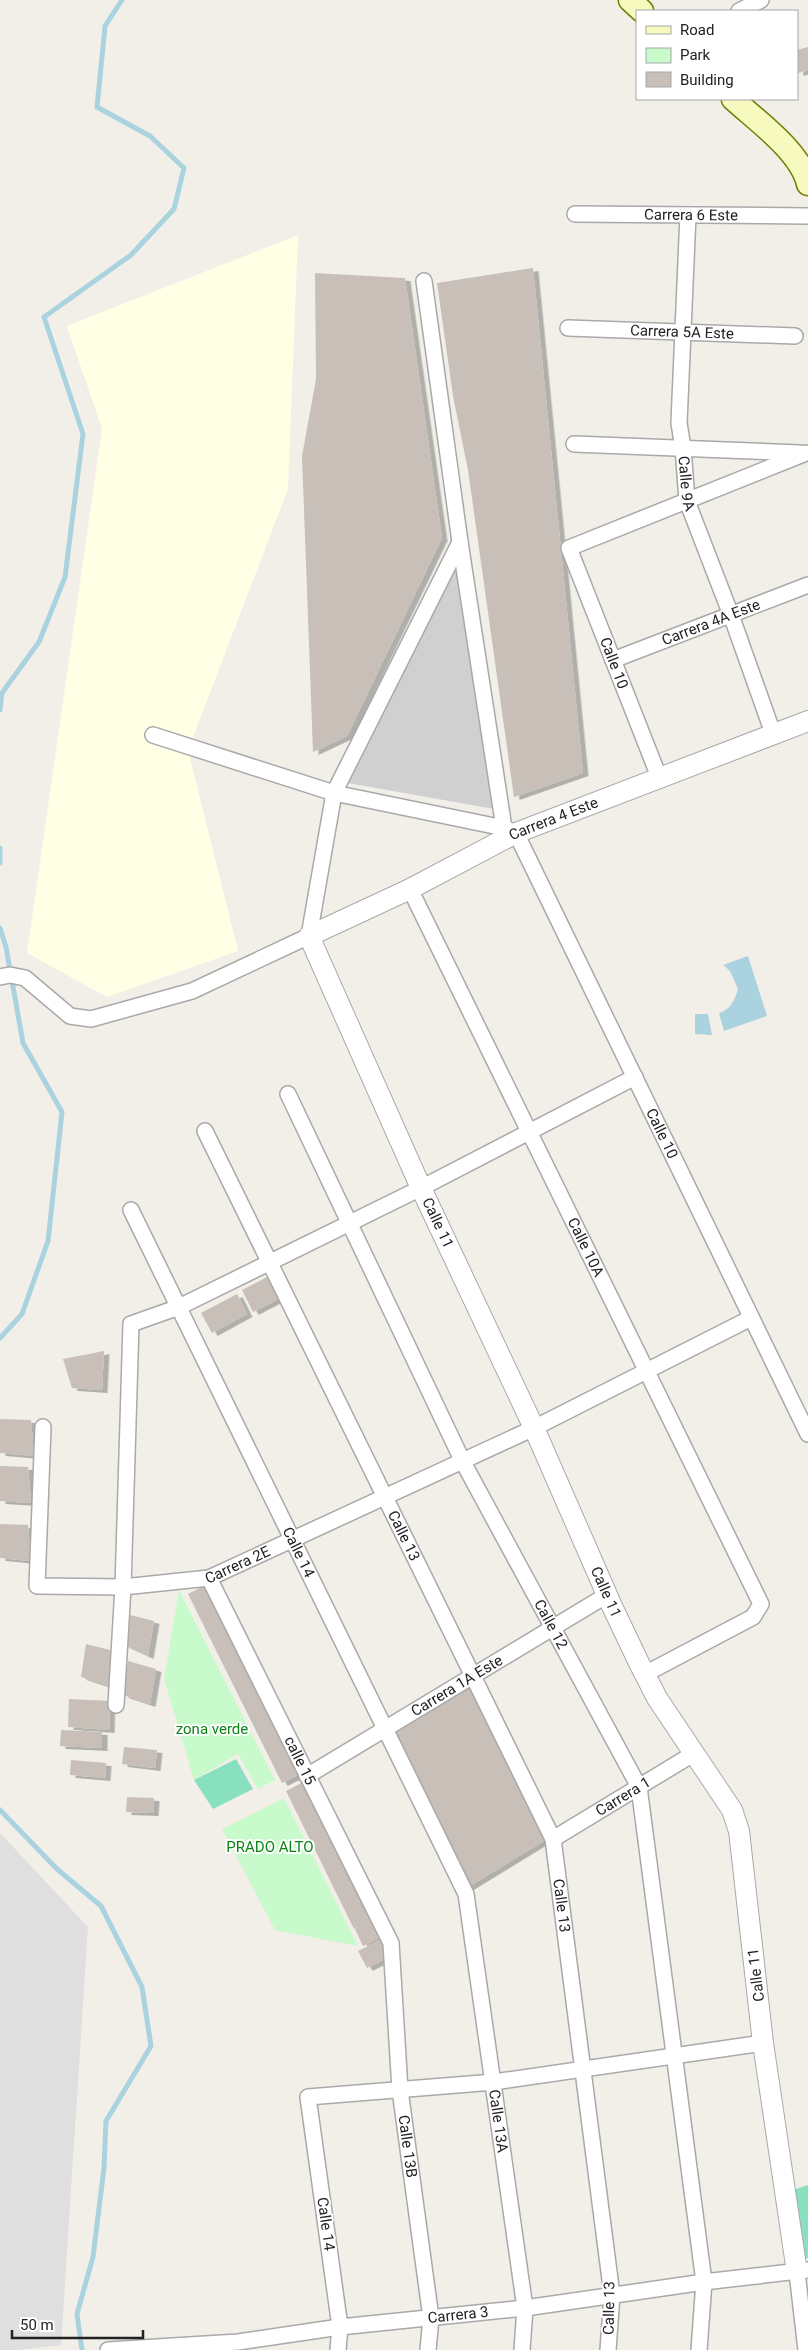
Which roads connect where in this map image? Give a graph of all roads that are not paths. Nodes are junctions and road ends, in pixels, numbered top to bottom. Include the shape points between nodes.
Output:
1 (630, 0) edge
2 (761, 0) edge
3 (641, 10) edge
4 (741, 10) edge
5 (734, 100) edge
6 (808, 184) edge
7 (575, 214) dead end
8 (688, 215) junction
9 (808, 216) edge
10 (424, 280) dead end
11 (568, 328) dead end
12 (682, 332) junction
13 (795, 336) dead end
14 (574, 444) dead end
15 (683, 448) junction
16 (687, 500) junction
17 (460, 542) junction
18 (808, 585) edge
19 (731, 615) junction
20 (613, 660) junction
21 (808, 721) edge
22 (153, 735) dead end
23 (774, 736) junction
24 (658, 777) junction
25 (334, 793) junction
26 (510, 831) junction
27 (410, 889) junction
28 (309, 936) junction
29 (0, 977) edge
30 (635, 1077) junction
31 (288, 1094) dead end
32 (205, 1131) dead end
33 (530, 1132) junction
34 (421, 1188) junction
35 (131, 1210) dead end
36 (349, 1223) junction
37 (270, 1262) junction
38 (179, 1307) junction
39 (752, 1318) junction
40 (647, 1371) junction
41 (42, 1427) dead end
42 (534, 1428) junction
43 (808, 1434) edge
44 (463, 1462) junction
45 (385, 1498) junction
46 (294, 1541) junction
47 (209, 1578) junction
48 (123, 1586) junction
49 (607, 1595) junction
50 (553, 1628) junction
51 (645, 1674) junction
52 (473, 1676) junction
53 (116, 1705) dead end
54 (386, 1729) junction
55 (693, 1754) junction
56 (307, 1776) junction
57 (639, 1787) junction
58 (553, 1839) junction
59 (466, 1894) joint
60 (391, 1943) joint
61 (763, 2043) junction
62 (674, 2056) junction
63 (583, 2069) junction
64 (494, 2082) junction
65 (400, 2090) junction
66 (803, 2271) edge
67 (704, 2282) junction
68 (612, 2295) junction
69 (526, 2308) junction
70 (431, 2318) junction
71 (340, 2327) junction
72 (238, 2346) edge
73 (108, 2350) edge
74 (338, 2350) edge
75 (428, 2350) edge
76 (522, 2350) edge
77 (608, 2350) edge
78 (699, 2350) edge
79 (806, 2350) edge

1 - 3 main road
2 - 4 street
5 - 6 main road via 796,158
7 - 8 street, Carrera 6 Este
8 - 9 street, Carrera 6 Este
8 - 12 street, Calle 9A
10 - 17 street, Calle 10
11 - 12 street, Carrera 5A Este
12 - 13 street, Carrera 5A Este
12 - 15 street, Calle 9A via 679,423
14 - 15 street
15 - 16 street, Calle 9A
15 - 16 street via 806,453
16 - 19 street, Calle 9A
16 - 20 street, Calle 10 via 569,548
17 - 25 street
17 - 26 street, Calle 10
18 - 19 street, Carrera 4A Este
19 - 20 street, Carrera 4A Este
19 - 23 street, Calle 9A
20 - 24 street, Calle 10
21 - 23 street, Carrera 4 Este
22 - 25 street
23 - 24 street, Carrera 4 Este
24 - 26 street, Carrera 4 Este
25 - 26 street
25 - 28 street
26 - 27 street, Carrera 4 Este
26 - 30 street, Calle 10
27 - 28 street, Carrera 4 Este
27 - 33 street, Calle 10A
28 - 29 street via 192,991 91,1019 70,1016 25,978
28 - 34 street, Calle 11
30 - 33 street
30 - 39 street, Calle 10
31 - 36 street, Calle 12
32 - 37 street, Calle 13
33 - 34 street
33 - 40 street, Calle 10A
34 - 36 street
34 - 42 street, Calle 11
35 - 38 street, Calle 14
36 - 37 street
36 - 44 street, Calle 12
37 - 38 street
37 - 45 street, Calle 13
38 - 46 street, Calle 14
38 - 48 street via 131,1324
39 - 40 street, Carrera 2E
39 - 43 street, Calle 10
40 - 42 street, Carrera 2E
40 - 51 street, Calle 10A via 761,1604 753,1617
41 - 48 street, Carrera 2E via 37,1586
42 - 44 street, Carrera 2E
42 - 49 street, Calle 11
44 - 45 street, Carrera 2E
44 - 50 street, Calle 12
45 - 46 street, Carrera 2E
45 - 52 street, Calle 13
46 - 47 street, Carrera 2E
46 - 54 street, Calle 14
47 - 48 street, Carrera 2E
47 - 56 street, calle 15
48 - 53 street
49 - 50 street, Carrera 1A Este
49 - 51 street, Calle 11
50 - 52 street, Carrera 1A Este
50 - 57 street, Calle 12
51 - 55 street, Calle 11
52 - 54 street, Carrera 1A Este
52 - 58 street, Calle 13
54 - 56 street, Carrera 1A Este
54 - 59 street, Calle 14
55 - 57 street, Carrera 1
55 - 61 street, Calle 11 via 732,1810 739,1831
56 - 60 street, calle 15
57 - 58 street, Carrera 1
57 - 62 street
58 - 63 street, Calle 13
59 - 64 street, Calle 13A
60 - 65 street, Calle 13B
61 - 62 street
61 - 66 street, Calle 11
62 - 63 street
62 - 67 street
63 - 64 street
63 - 68 street, Calle 13
64 - 65 street
64 - 69 street, Calle 13A
65 - 70 street, Calle 13B
65 - 71 street, Calle 14 via 308,2097
66 - 67 street, Carrera 3
66 - 79 street
67 - 68 street, Carrera 3
67 - 78 street
68 - 69 street, Carrera 3
68 - 77 street, Calle 13
69 - 70 street, Carrera 3
69 - 76 street, Calle 13A
70 - 71 street, Carrera 3
70 - 75 street, Calle 13B
71 - 72 street, Carrera 3
71 - 74 street, Calle 14
72 - 73 street, Carrera 3

